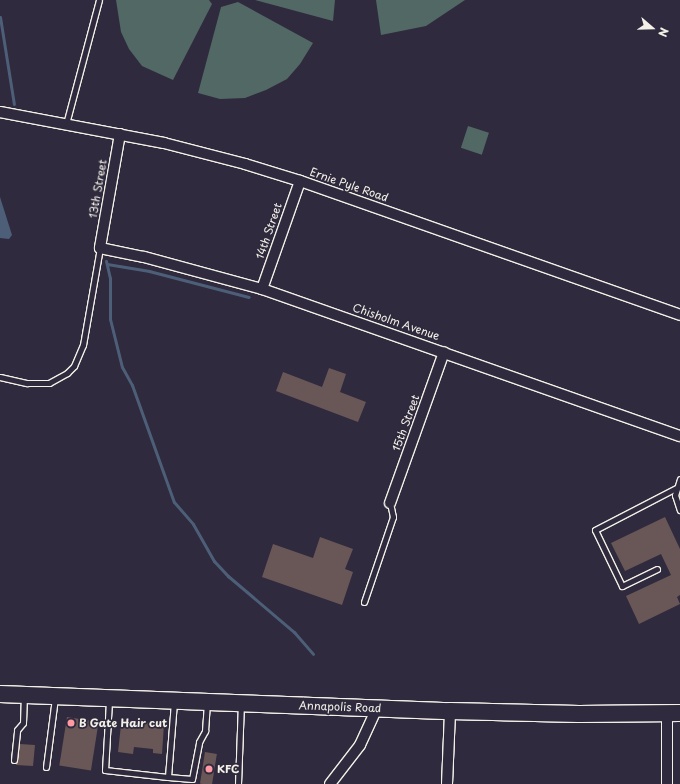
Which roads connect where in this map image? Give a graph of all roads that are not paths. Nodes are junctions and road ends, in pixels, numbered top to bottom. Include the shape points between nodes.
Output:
1 (99, 0) edge
2 (0, 112) edge
3 (66, 124) junction
4 (120, 134) junction
5 (300, 181) junction
6 (100, 248) junction
7 (262, 289) junction
8 (680, 315) edge
9 (444, 352) junction
10 (0, 378) edge
11 (680, 436) edge
12 (680, 479) edge
13 (676, 488) junction
14 (390, 503) joint
15 (680, 510) edge
16 (657, 569) dead end
17 (364, 602) dead end
18 (0, 694) edge
19 (24, 695) junction
20 (55, 696) junction
21 (109, 699) junction
22 (175, 701) junction
23 (207, 702) junction
24 (241, 703) junction
25 (377, 708) junction
26 (450, 712) junction
27 (673, 713) edge
28 (14, 760) dead end
29 (46, 767) dead end
30 (168, 777) junction
31 (191, 782) edge
32 (238, 784) edge
33 (330, 784) edge
34 (447, 784) edge
35 (667, 784) edge

1 - 3 lane
2 - 3 street, Ernie Pyle Road
3 - 4 street, Ernie Pyle Road
4 - 5 street, Ernie Pyle Road via 210,154
4 - 6 street, 13th Street
5 - 7 street, 14th Street
5 - 8 street, Ernie Pyle Road
6 - 7 street, Chisholm Avenue via 159,260
6 - 10 lane via 83,345 74,366 49,383 27,383
7 - 9 street, Chisholm Avenue
9 - 11 street, Chisholm Avenue
9 - 14 street, 15th Street
12 - 13 lane
13 - 15 lane via 676,502
13 - 16 lane via 595,530 622,586
14 - 17 lane via 393,517
18 - 19 main road, Annapolis Road
19 - 20 main road, Annapolis Road
19 - 28 lane via 22,723 17,730
20 - 21 main road, Annapolis Road
20 - 29 lane
21 - 22 main road, Annapolis Road
21 - 30 lane via 105,770
22 - 23 main road, Annapolis Road
22 - 30 lane
23 - 24 main road, Annapolis Road
23 - 31 lane via 205,731
24 - 25 main road, Annapolis Road
24 - 32 lane
25 - 26 main road, Annapolis Road
25 - 33 street via 360,745
26 - 27 main road, Annapolis Road
26 - 34 street
27 - 35 street
30 - 31 lane

